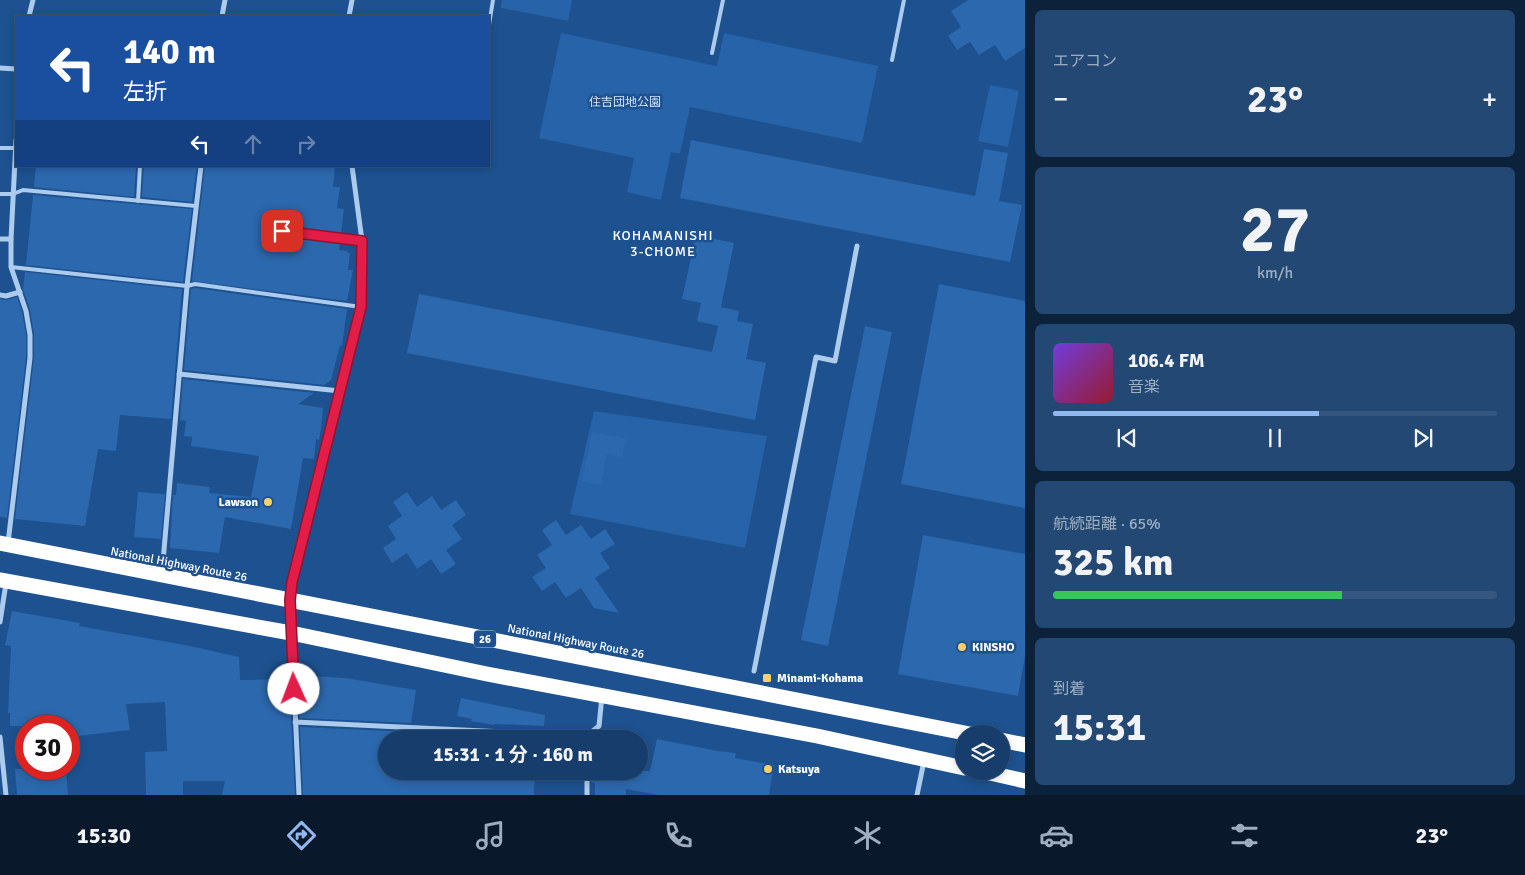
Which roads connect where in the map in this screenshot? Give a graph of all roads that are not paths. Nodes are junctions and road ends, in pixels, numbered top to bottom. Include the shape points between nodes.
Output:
1 (33, 0) edge
2 (225, 0) edge
3 (352, 0) edge
4 (493, 0) edge
5 (722, 0) edge
6 (904, 0) edge
7 (29, 15) edge
8 (222, 15) edge
9 (349, 15) edge
10 (490, 19) edge
11 (712, 54) dead end
12 (892, 60) dead end
13 (0, 68) edge
14 (15, 69) edge
15 (0, 148) edge
16 (15, 148) edge
17 (140, 167) edge
18 (200, 167) edge
19 (352, 167) edge
20 (0, 194) edge
21 (13, 194) junction
22 (138, 200) junction
23 (196, 206) junction
24 (282, 231) dead end
25 (0, 239) edge
26 (11, 239) junction
27 (362, 241) junction
28 (857, 246) dead end
29 (11, 267) junction
30 (187, 286) junction
31 (20, 292) junction
32 (0, 295) edge
33 (361, 307) junction
34 (179, 374) junction
35 (340, 391) junction
36 (4, 544) edge
37 (161, 576) junction
38 (3, 581) edge
39 (290, 600) junction
40 (0, 622) edge
41 (291, 633) junction
42 (754, 671) dead end
43 (602, 696) junction
44 (295, 722) junction
45 (440, 730) edge
46 (594, 730) edge
47 (955, 731) edge
48 (0, 737) edge
49 (1010, 742) edge
50 (1025, 745) edge
51 (924, 759) junction
52 (955, 766) edge
53 (1010, 777) edge
54 (587, 780) edge
55 (1025, 780) edge
56 (6, 795) edge
57 (299, 795) edge
58 (587, 795) edge
59 (917, 795) edge

1 - 7 street
2 - 8 street
3 - 9 street
4 - 10 lane
5 - 11 lane
6 - 12 lane
13 - 14 street
15 - 16 lane
16 - 21 street
17 - 22 lane
18 - 23 street
19 - 27 street
20 - 21 lane
21 - 22 lane via 23,190
21 - 26 street
22 - 23 lane
23 - 30 street
24 - 27 street
25 - 26 street
26 - 29 street
27 - 33 street
28 - 42 street via 835,361 816,357
29 - 30 lane
29 - 31 street
30 - 33 lane via 195,284
30 - 34 street
31 - 32 street
31 - 36 street via 30,335 30,358
33 - 35 street
34 - 35 street
34 - 37 street
35 - 39 street
36 - 37 highway, National Highway Route 26 / 26
37 - 39 highway, National Highway Route 26 / 26
38 - 40 street
38 - 41 highway
39 - 41 street
39 - 47 highway, National Highway Route 26 / 26
41 - 43 highway
41 - 44 street
43 - 46 street via 599,726
43 - 51 highway
44 - 45 street
44 - 57 street
48 - 56 street
49 - 50 highway
51 - 52 highway
51 - 59 street
53 - 55 highway
54 - 58 street

